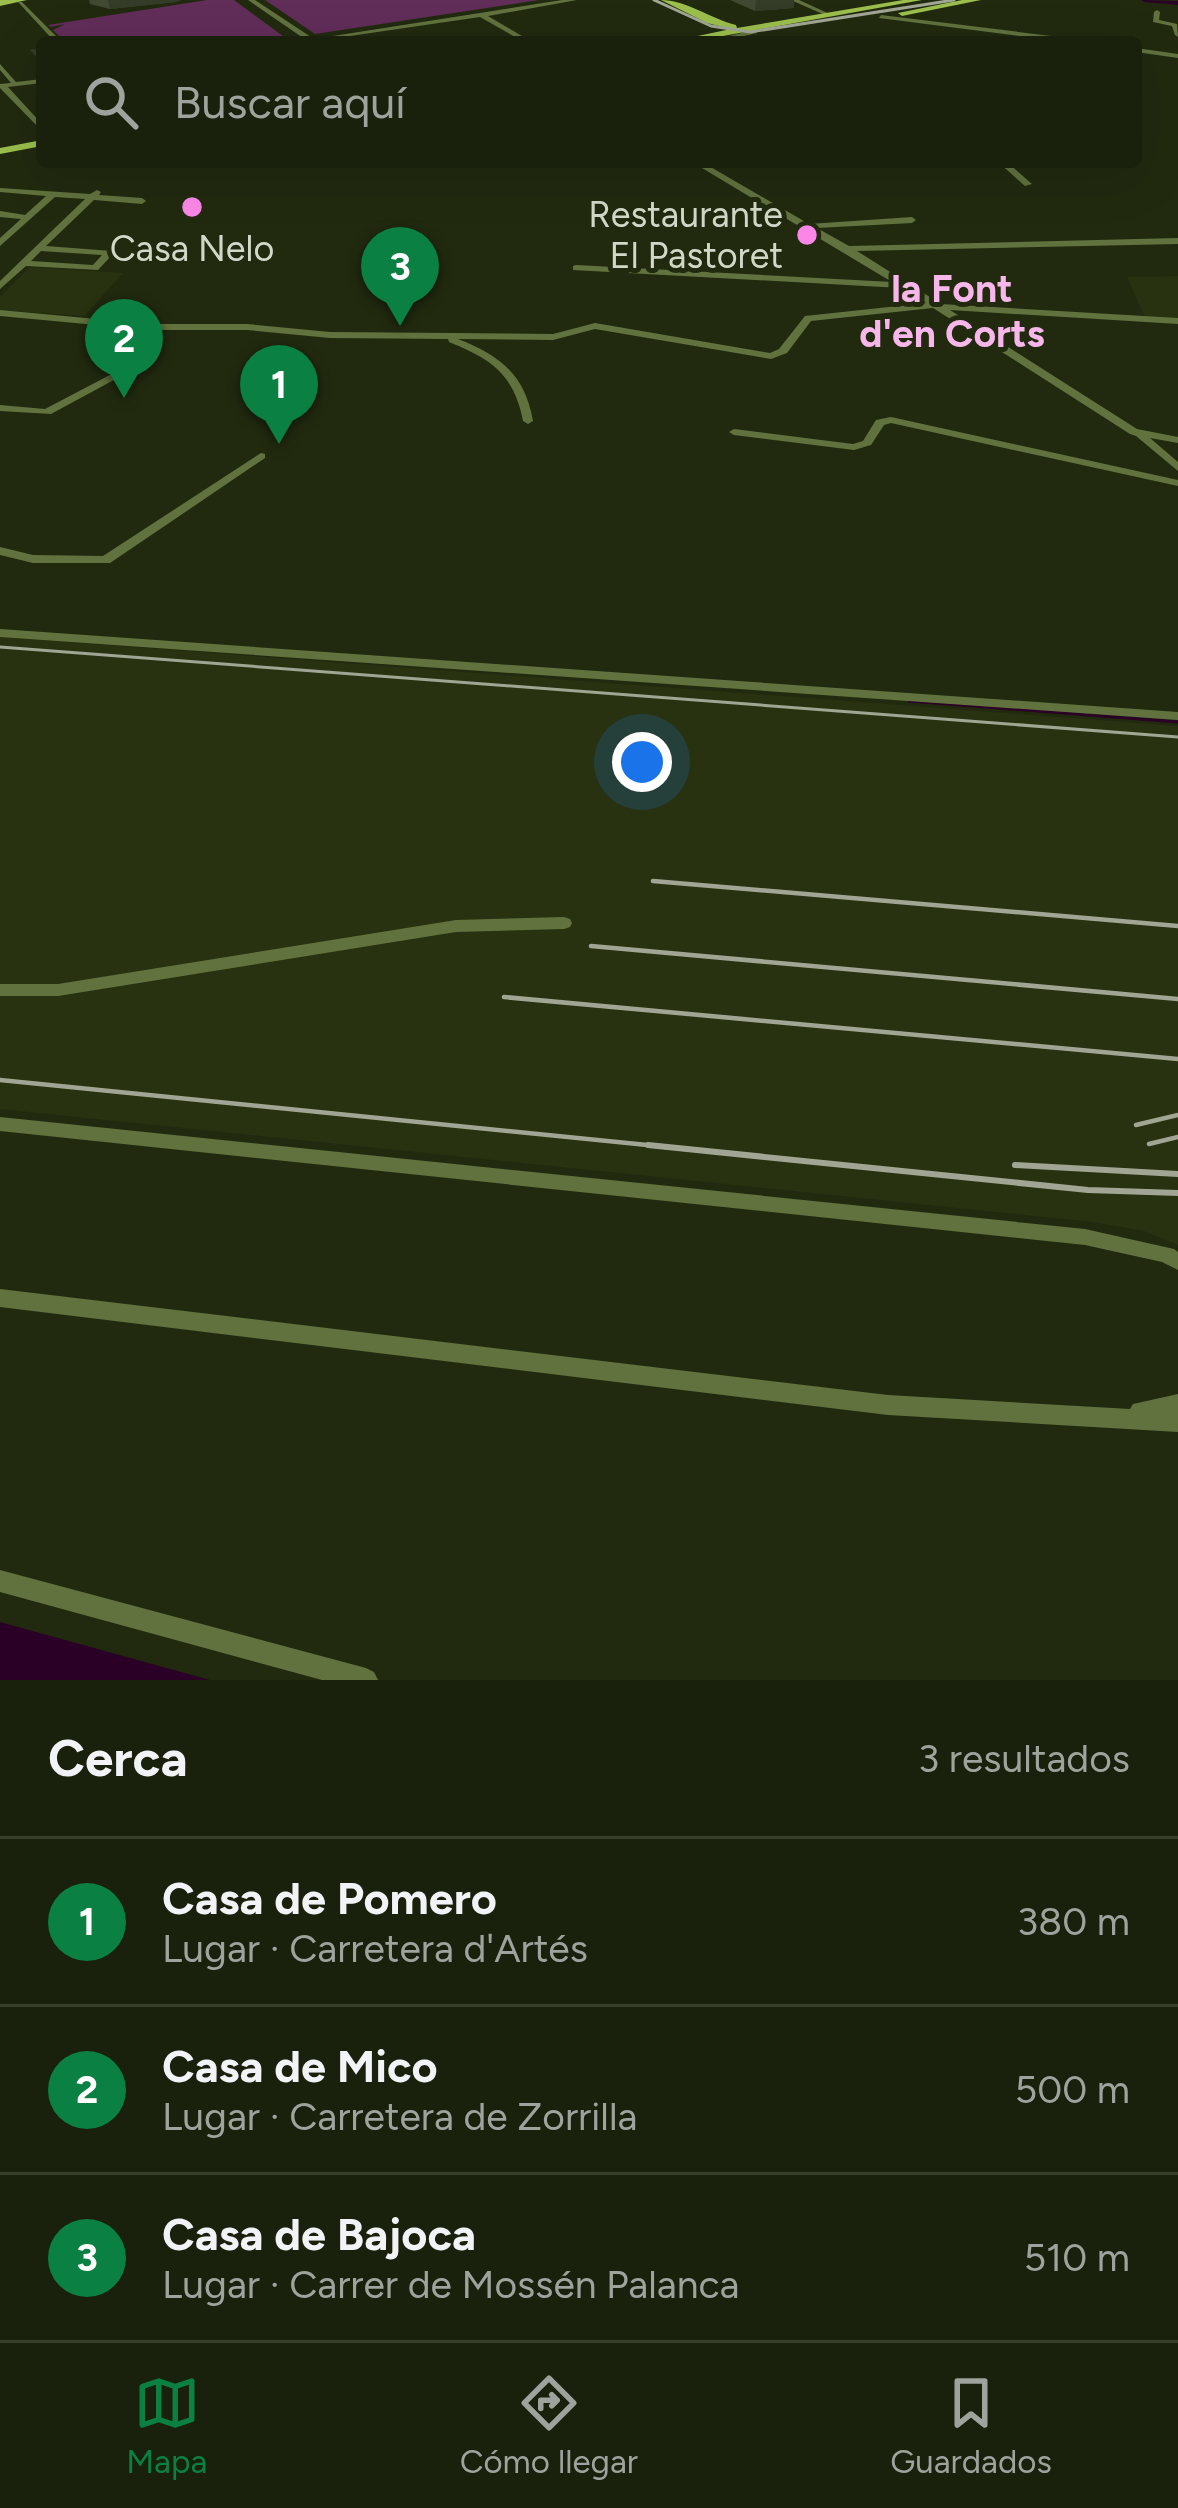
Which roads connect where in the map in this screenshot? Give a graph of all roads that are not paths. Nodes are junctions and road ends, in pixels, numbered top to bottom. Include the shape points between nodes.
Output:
1 (255, 0) edge
2 (560, 0) edge
3 (574, 0) edge
4 (646, 0) edge
5 (665, 0) edge
6 (799, 0) edge
7 (918, 0) edge
8 (977, 0) edge
9 (21, 1) edge
10 (0, 3) edge
11 (1157, 12) dead end
12 (482, 15) junction
13 (832, 15) junction
14 (881, 17) junction
15 (752, 28) junction
16 (53, 36) edge
17 (305, 36) edge
18 (336, 36) edge
19 (338, 36) edge
20 (519, 36) edge
21 (700, 36) edge
22 (721, 36) edge
23 (770, 36) edge
24 (1035, 36) edge
25 (1178, 36) edge
26 (1142, 51) edge
27 (1165, 54) junction
28 (1178, 56) edge
29 (1, 68) edge
30 (36, 83) edge
31 (4, 86) edge
32 (23, 109) junction
33 (10, 111) dead end
34 (36, 123) edge
35 (36, 152) edge
36 (0, 158) edge
37 (707, 168) edge
38 (1009, 168) edge
39 (1028, 184) dead end
40 (0, 190) edge
41 (54, 193) junction
42 (96, 193) junction
43 (142, 201) dead end
44 (0, 214) edge
45 (22, 216) dead end
46 (37, 217) dead end
47 (58, 218) dead end
48 (912, 220) dead end
49 (810, 226) junction
50 (1178, 241) edge
51 (0, 243) edge
52 (39, 248) junction
53 (848, 249) junction
54 (77, 251) junction
55 (23, 263) junction
56 (62, 266) junction
57 (576, 268) dead end
58 (904, 285) junction
59 (0, 286) edge
60 (939, 306) junction
61 (0, 313) edge
62 (1178, 321) edge
63 (438, 334) junction
64 (131, 368) dead end
65 (0, 408) edge
66 (528, 421) dead end
67 (734, 432) dead end
68 (1138, 434) junction
69 (1178, 440) edge
70 (261, 456) dead end
71 (1178, 468) edge
72 (1178, 483) edge
73 (0, 551) edge
74 (0, 633) edge
75 (1178, 716) edge
76 (564, 923) dead end
77 (0, 990) edge
78 (0, 1124) edge
79 (1178, 1262) edge
80 (0, 1298) edge
81 (1178, 1404) edge
82 (1100, 1416) junction
83 (1178, 1422) edge
84 (0, 1581) edge
85 (366, 1680) edge

1 - 17 street
2 - 18 street
3 - 12 street
4 - 21 main road
5 - 15 main road via 717,24
6 - 13 street
7 - 13 main road
8 - 14 main road
9 - 10 main road
9 - 16 street
11 - 25 street via 1155,21 1175,25
12 - 19 street
12 - 20 street
13 - 15 main road
14 - 23 main road
14 - 24 street
15 - 22 main road
25 - 27 street
26 - 27 street
27 - 28 street
29 - 31 street
30 - 31 street
31 - 32 street
32 - 33 street
32 - 34 street
35 - 36 main road
37 - 49 street
38 - 39 street
40 - 41 street
41 - 42 street
41 - 51 street
42 - 43 street
42 - 52 street
44 - 45 street
46 - 47 street
48 - 49 street
49 - 53 street
50 - 53 street
52 - 54 street
52 - 55 street
53 - 58 street
54 - 56 street
54 - 56 street via 109,253 95,268
55 - 56 street
55 - 59 street
57 - 58 street
58 - 60 street
60 - 62 street
60 - 63 street via 808,318 771,356 595,326 553,337
60 - 68 street
61 - 63 street via 150,327
63 - 66 street via 496,359 524,394
64 - 65 street via 47,412
67 - 72 street via 854,447 890,419
68 - 69 street
68 - 71 street
70 - 73 street via 106,560
74 - 75 street
76 - 77 street via 456,926 58,990
78 - 79 street via 1085,1237
80 - 82 street via 888,1405
81 - 82 street
82 - 83 street
84 - 85 street

